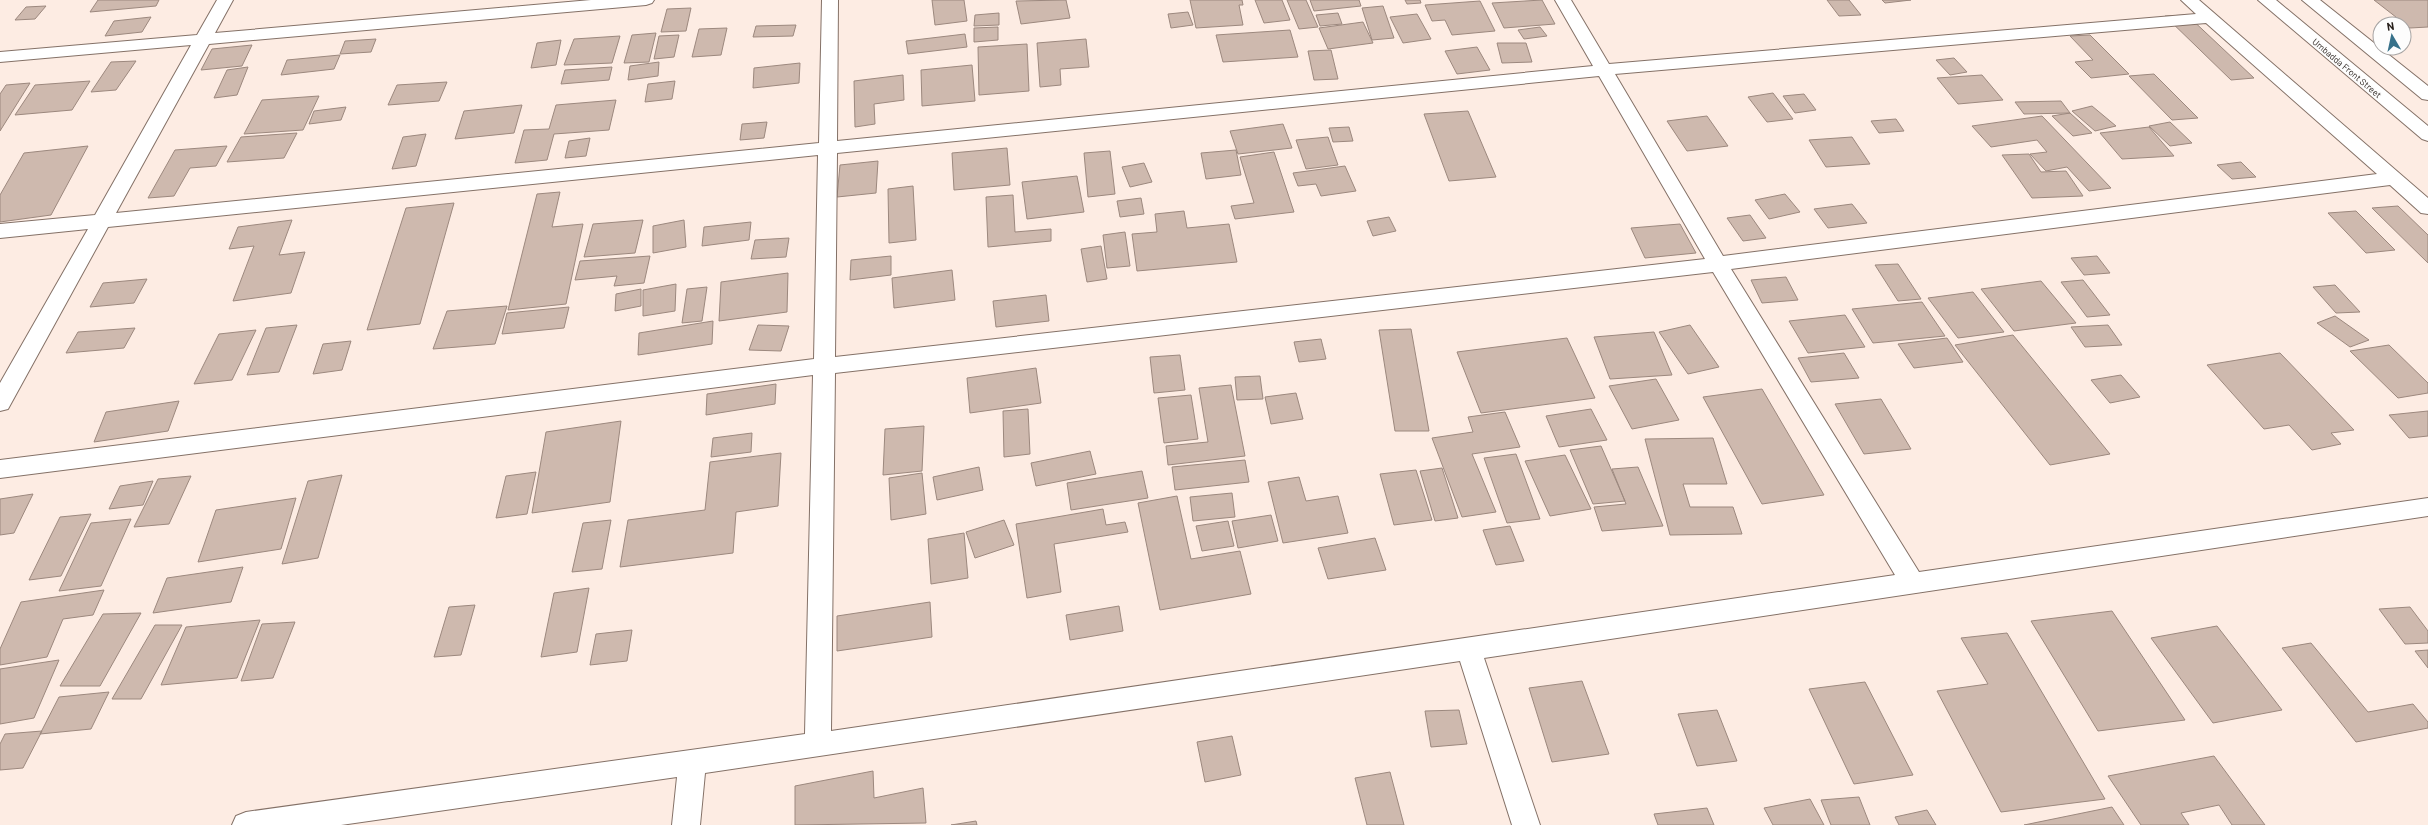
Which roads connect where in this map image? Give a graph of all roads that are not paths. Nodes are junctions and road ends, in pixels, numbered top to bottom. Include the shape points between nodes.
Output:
1 (224, 0) edge
2 (646, 0) edge
3 (830, 0) edge
4 (1563, 0) edge
5 (2189, 0) edge
6 (2266, 0) edge
7 (2310, 0) edge
8 (2210, 18) junction
9 (204, 39) junction
10 (0, 58) edge
11 (1603, 70) junction
12 (2428, 95) edge
13 (2428, 135) edge
14 (826, 149) junction
15 (2394, 178) junction
16 (2428, 208) edge
17 (102, 221) junction
18 (0, 231) edge
19 (1718, 264) junction
20 (823, 366) junction
21 (0, 403) edge
22 (0, 469) edge
23 (2428, 507) edge
24 (1912, 582) junction
25 (1468, 648) junction
26 (818, 745) junction
27 (692, 763) junction
28 (246, 825) edge
29 (686, 825) edge
30 (1526, 825) edge

1 - 9 street
2 - 9 street
3 - 14 street
4 - 11 street
5 - 8 street
6 - 13 street, Umbadda Front Street
7 - 12 street
8 - 11 street
8 - 15 street
9 - 10 street
9 - 17 street
11 - 14 street
11 - 19 street
14 - 17 street
14 - 20 street
15 - 16 street
15 - 19 street
17 - 18 street
17 - 21 street
19 - 20 street
19 - 24 street
20 - 22 street
20 - 26 street
23 - 24 street
24 - 25 street
25 - 26 street
25 - 30 street
26 - 27 street
27 - 28 street
27 - 29 street

